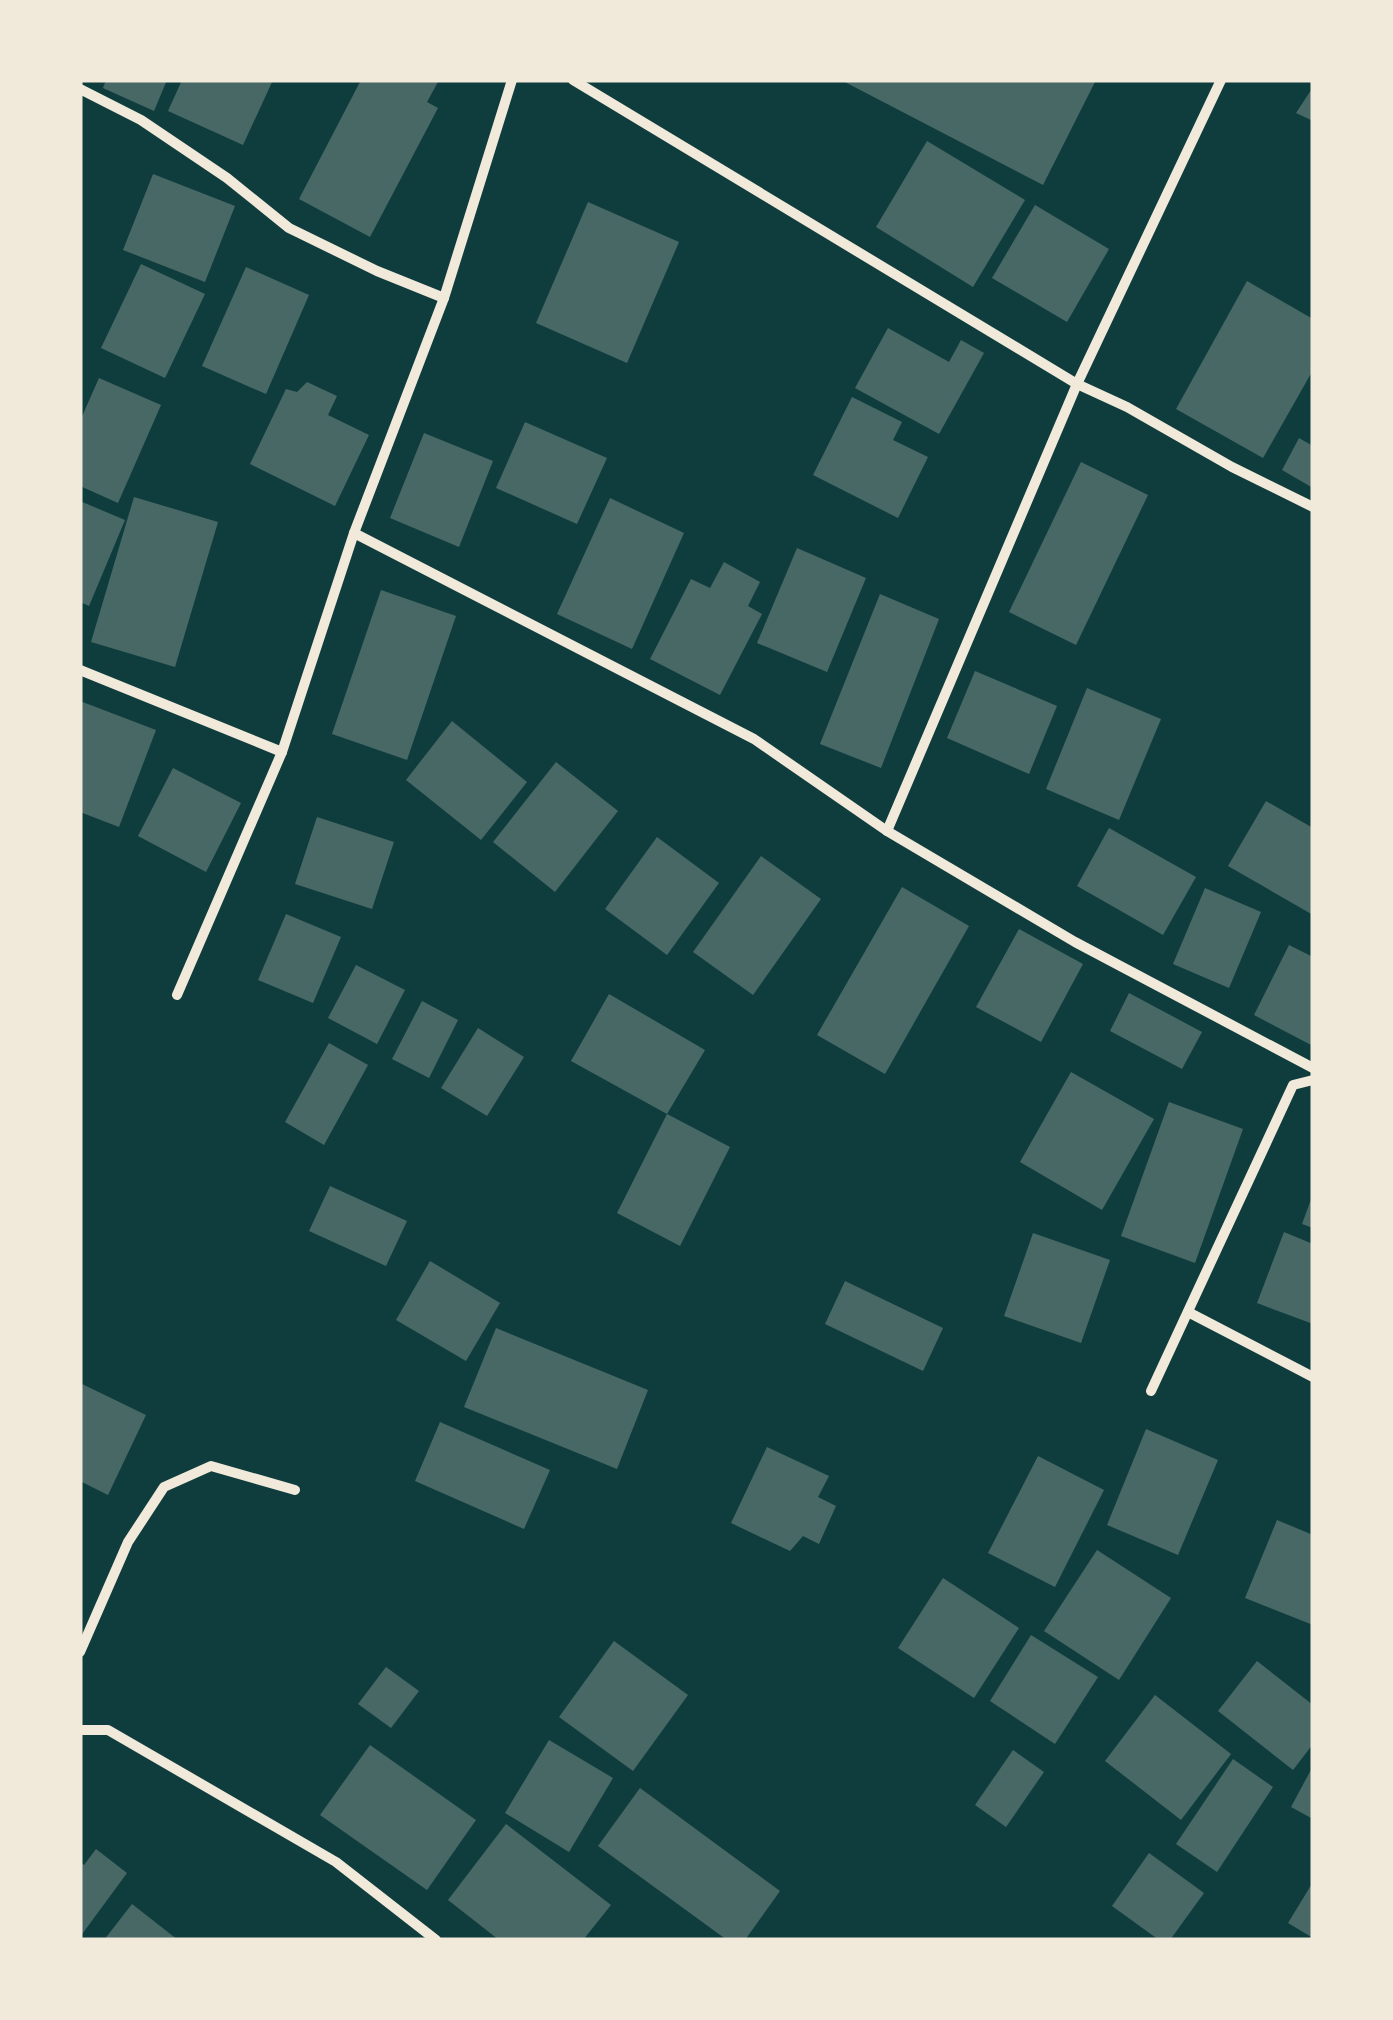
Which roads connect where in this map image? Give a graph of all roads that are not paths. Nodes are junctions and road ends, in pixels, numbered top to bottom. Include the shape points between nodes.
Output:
1 (512, 80) edge
2 (573, 80) edge
3 (1221, 80) edge
4 (80, 89) edge
5 (444, 298) junction
6 (1077, 384) junction
7 (1313, 508) edge
8 (354, 532) junction
9 (80, 670) edge
10 (282, 752) junction
11 (888, 831) junction
12 (177, 995) dead end
13 (1313, 1068) edge
14 (1313, 1080) edge
15 (1188, 1312) junction
16 (1313, 1377) edge
17 (1151, 1391) dead end
18 (295, 1490) dead end
19 (80, 1652) edge
20 (80, 1730) edge
21 (436, 1940) edge

1 - 5 street
2 - 6 street
3 - 6 street
4 - 5 street via 141,120 289,228
5 - 8 street
6 - 7 street
6 - 11 street
8 - 10 street
8 - 11 street via 754,739
9 - 10 street
10 - 12 street
11 - 13 street via 1075,942
14 - 15 street via 1293,1085
15 - 16 street
15 - 17 street
18 - 19 street via 211,1466 164,1486 128,1542
20 - 21 street via 108,1730 336,1862

